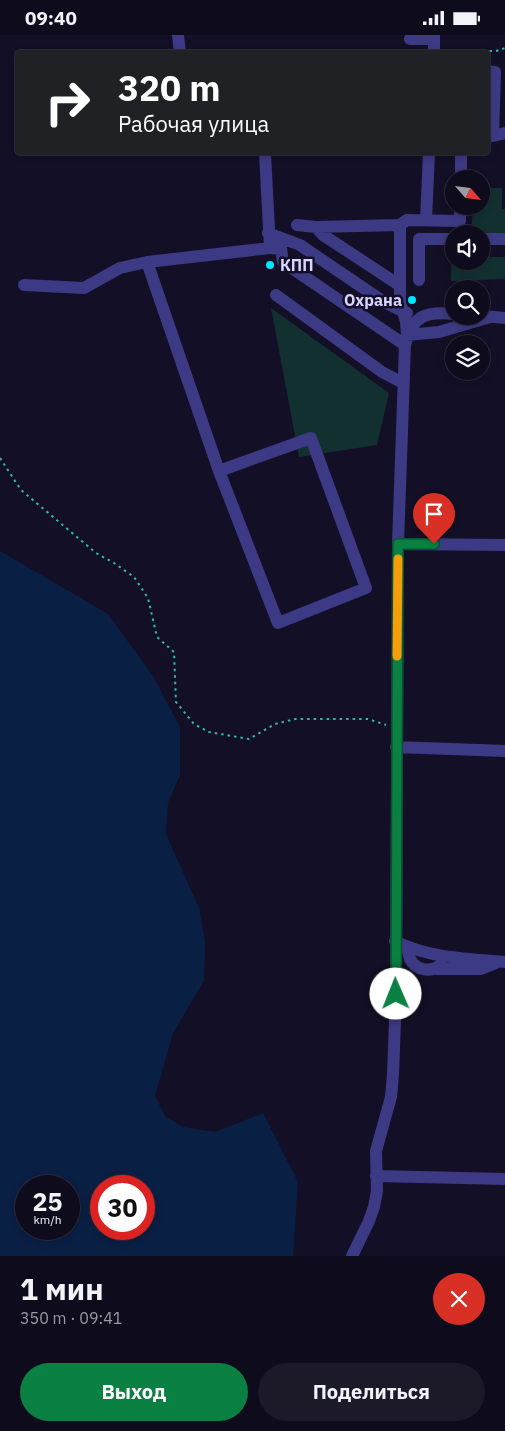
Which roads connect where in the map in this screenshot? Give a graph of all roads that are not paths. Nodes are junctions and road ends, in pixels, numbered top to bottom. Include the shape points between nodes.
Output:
1 (178, 35) edge
2 (410, 39) dead end
3 (434, 44) edge
4 (180, 50) edge
5 (490, 71) edge
6 (505, 133) edge
7 (265, 155) edge
8 (429, 155) edge
9 (462, 155) edge
10 (461, 170) edge
11 (460, 215) edge
12 (426, 220) junction
13 (297, 225) dead end
14 (400, 225) junction
15 (316, 227) junction
16 (268, 233) junction
17 (445, 239) edge
18 (490, 239) edge
19 (505, 239) edge
20 (270, 248) junction
21 (147, 262) junction
22 (419, 280) dead end
23 (24, 285) dead end
24 (400, 285) junction
25 (276, 295) dead end
26 (403, 311) junction
27 (445, 313) edge
28 (490, 317) edge
29 (418, 318) junction
30 (505, 318) edge
31 (460, 325) edge
32 (406, 340) junction
33 (403, 383) junction
34 (219, 471) junction
35 (398, 544) junction
36 (505, 545) edge
37 (396, 747) junction
38 (505, 751) edge
39 (395, 941) junction
40 (406, 947) junction
41 (448, 957) junction
42 (502, 962) edge
43 (436, 969) junction
44 (376, 1176) junction
45 (505, 1179) edge
46 (352, 1256) edge

1 - 4 street
2 - 3 street
5 - 6 street via 496,72 493,136
7 - 16 street
8 - 12 street
9 - 10 street
11 - 12 street via 460,221
12 - 14 street via 407,220
13 - 15 street
14 - 15 street
14 - 24 street
15 - 24 street via 323,235
16 - 20 street
16 - 26 street via 300,245 384,302
17 - 22 street via 419,239
18 - 19 street
20 - 21 street
20 - 32 street via 281,249 283,262
21 - 23 street via 120,268 84,289
21 - 34 street
24 - 26 street
25 - 33 street via 382,372
26 - 29 street
26 - 32 street
27 - 29 street
28 - 30 street
29 - 32 street
31 - 32 street
32 - 33 street
33 - 35 street
34 - 34 street via 278,623 366,588 311,438
35 - 36 street
35 - 37 street
37 - 38 street
37 - 39 street
39 - 40 street
39 - 44 street via 393,1074 391,1097 376,1151
40 - 41 street
40 - 43 street via 411,961 418,967 427,971
41 - 42 street
41 - 43 street
42 - 43 street via 481,969
44 - 45 street
44 - 46 street via 374,1207

